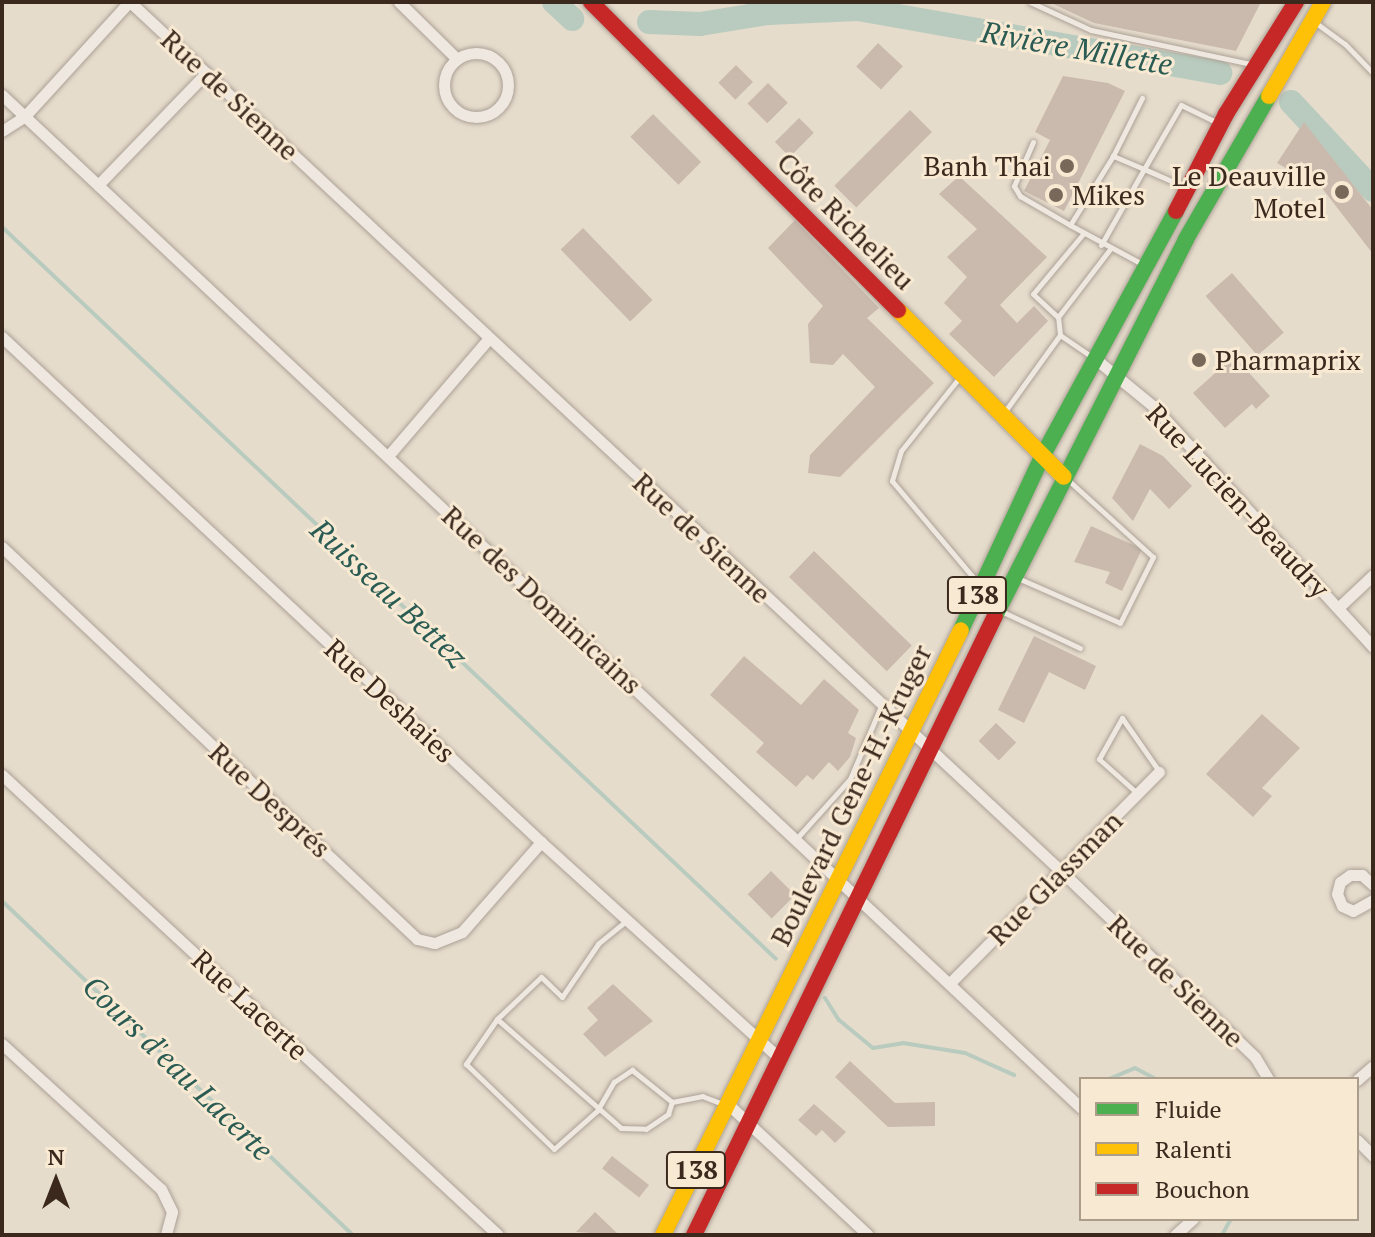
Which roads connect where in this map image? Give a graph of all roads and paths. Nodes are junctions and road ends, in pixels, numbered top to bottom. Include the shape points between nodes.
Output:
1 (130, 2) edge
2 (399, 2) edge
3 (591, 2) edge
4 (1030, 2) edge
5 (1296, 2) edge
6 (1323, 2) edge
7 (1311, 20) junction
8 (457, 59) junction
9 (1256, 65) junction
10 (206, 73) junction
11 (1373, 73) edge
12 (2, 95) edge
13 (1142, 98) dead end
14 (25, 116) junction
15 (1220, 124) junction
16 (2, 131) edge
17 (1033, 142) dead end
18 (1113, 156) junction
19 (1144, 169) junction
20 (98, 185) junction
21 (1186, 188) junction
22 (1070, 225) junction
23 (1083, 234) junction
24 (1101, 245) junction
25 (1110, 249) junction
26 (1145, 266) junction
27 (1058, 317) junction
28 (1060, 335) junction
29 (2, 337) edge
30 (489, 338) junction
31 (1098, 361) junction
32 (962, 374) junction
33 (1116, 375) junction
34 (1003, 414) junction
35 (1043, 455) junction
36 (388, 456) junction
37 (1064, 477) junction
38 (2, 547) edge
39 (1373, 575) edge
40 (1015, 577) junction
41 (981, 586) junction
42 (1338, 608) junction
43 (999, 610) junction
44 (1373, 647) edge
45 (1080, 648) dead end
46 (881, 706) junction
47 (912, 734) junction
48 (930, 751) junction
49 (1159, 772) joint
50 (2, 775) edge
51 (1137, 794) junction
52 (797, 838) junction
53 (541, 842) junction
54 (1062, 872) junction
55 (840, 878) junction
56 (1373, 885) edge
57 (860, 896) junction
58 (1372, 904) edge
59 (627, 920) junction
60 (950, 983) junction
61 (497, 1019) junction
62 (760, 1041) junction
63 (2, 1044) edge
64 (781, 1060) junction
65 (1267, 1077) edge
66 (672, 1102) junction
67 (729, 1105) junction
68 (1079, 1106) edge
69 (597, 1111) junction
70 (750, 1124) junction
71 (1191, 1221) edge
72 (166, 1235) edge
73 (498, 1235) edge
74 (663, 1235) edge
75 (694, 1235) edge
76 (868, 1235) edge
77 (1175, 1235) edge

1 - 10 street, Rue de Sienne
1 - 14 street
2 - 8 street
3 - 32 main road, Côte Richelieu
4 - 9 lane via 1091,30
5 - 9 main road, Boulevard Gene-H.-Kruger / 138
6 - 7 main road, Boulevard Gene-H.-Kruger / 138
7 - 11 lane
7 - 33 main road, Boulevard Gene-H.-Kruger / 138 via 1248,125
8 - 8 street via 444,86 451,105 468,116 498,108 507,79 497,61 478,53
9 - 15 main road, Boulevard Gene-H.-Kruger / 138
10 - 20 street
10 - 30 street, Rue de Sienne
12 - 14 street, Rue des Dominicains
13 - 18 lane
14 - 16 street
14 - 20 street, Rue des Dominicains
15 - 19 lane via 1181,105
15 - 21 main road, Boulevard Gene-H.-Kruger / 138
17 - 22 lane via 1014,186 1020,196
18 - 19 lane
18 - 22 lane
19 - 21 lane
19 - 24 lane
20 - 36 street, Rue des Dominicains
21 - 26 main road, Boulevard Gene-H.-Kruger / 138
22 - 23 lane
23 - 24 lane
23 - 27 lane via 1033,294
24 - 25 lane
25 - 26 lane
25 - 27 lane
26 - 31 main road, Boulevard Gene-H.-Kruger / 138
27 - 28 lane
28 - 31 lane
28 - 34 lane
29 - 53 street, Rue Deshaies
30 - 36 street
30 - 46 street, Rue de Sienne
31 - 33 street, Rue Lucien-Beaudry
31 - 35 main road, Boulevard Gene-H.-Kruger / 138
32 - 34 main road, Côte Richelieu
32 - 41 lane via 901,451 892,481
33 - 37 main road, Boulevard Gene-H.-Kruger / 138
33 - 42 street, Rue Lucien-Beaudry via 1153,406
34 - 35 main road, Côte Richelieu
35 - 37 main road, Côte Richelieu
35 - 41 main road, Boulevard Gene-H.-Kruger / 138
36 - 52 street, Rue des Dominicains
37 - 40 main road, Boulevard Gene-H.-Kruger / 138
37 - 40 lane via 1153,557 1120,623
38 - 53 street, Rue Després via 417,939 435,943 462,932
39 - 42 street
40 - 43 main road, Boulevard Gene-H.-Kruger / 138
41 - 47 main road, Boulevard Gene-H.-Kruger / 138
42 - 44 street, Rue Lucien-Beaudry
43 - 45 lane
43 - 48 main road, Boulevard Gene-H.-Kruger / 138
46 - 47 street, Rue de Sienne
46 - 52 lane via 850,779
47 - 48 street, Rue de Sienne
47 - 55 main road, Boulevard Gene-H.-Kruger / 138
48 - 54 street, Rue de Sienne
48 - 57 main road, Boulevard Gene-H.-Kruger / 138
49 - 51 street, Rue Glassman
49 - 51 lane via 1122,718 1099,759
50 - 73 street, Rue Lacerte
51 - 54 street, Rue Glassman
52 - 55 street, Rue des Dominicains
53 - 59 street, Rue Deshaies
54 - 60 street, Rue Glassman
54 - 65 street, Rue de Sienne via 1255,1057
55 - 57 street, Rue des Dominicains
55 - 62 main road, Boulevard Gene-H.-Kruger / 138
56 - 58 street via 1356,874 1338,888 1347,909 1360,911
57 - 60 street, Rue des Dominicains
57 - 64 main road, Boulevard Gene-H.-Kruger / 138
59 - 61 lane via 598,944 562,997 541,977
59 - 62 street, Rue Deshaies
60 - 68 street, Rue des Dominicains
61 - 69 lane
61 - 69 lane via 466,1064 554,1149
62 - 64 street, Rue Deshaies
62 - 67 main road, Boulevard Gene-H.-Kruger / 138
63 - 72 street via 161,1189 172,1212
64 - 70 main road, Boulevard Gene-H.-Kruger / 138
66 - 67 lane via 702,1096
66 - 69 lane via 668,1114 646,1129 621,1128
66 - 69 lane via 632,1070 614,1082
67 - 70 street
67 - 74 main road, Boulevard Gene-H.-Kruger / 138
70 - 75 main road, Boulevard Gene-H.-Kruger / 138
70 - 76 street
71 - 77 street

